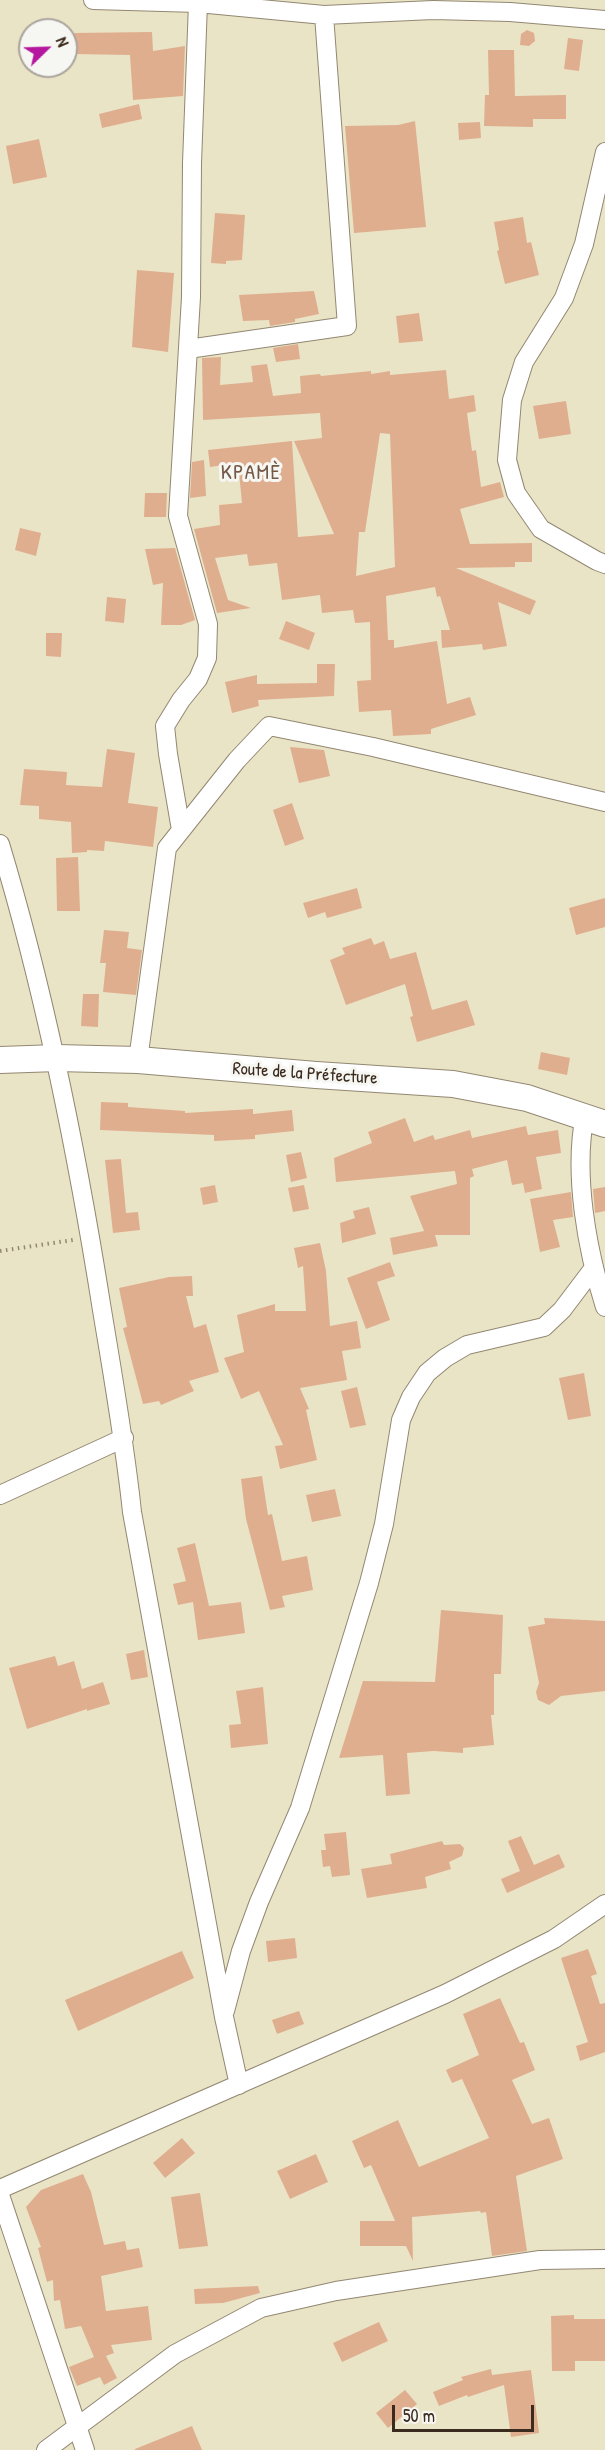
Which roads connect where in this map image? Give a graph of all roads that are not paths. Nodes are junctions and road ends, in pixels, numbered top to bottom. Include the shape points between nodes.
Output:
1 (93, 0) edge
2 (229, 2) edge
3 (198, 3) junction
4 (324, 15) junction
5 (605, 20) edge
6 (605, 152) edge
7 (188, 349) junction
8 (605, 564) edge
9 (605, 802) edge
10 (181, 830) junction
11 (0, 844) edge
12 (57, 1058) junction
13 (0, 1060) edge
14 (138, 1060) junction
15 (595, 1120) edge
16 (593, 1269) junction
17 (605, 1307) edge
18 (124, 1438) junction
19 (0, 1495) edge
20 (605, 1904) edge
21 (224, 2018) junction
22 (239, 2085) junction
23 (0, 2189) edge
24 (0, 2195) edge
25 (605, 2259) edge
26 (77, 2425) junction
27 (46, 2450) edge
28 (85, 2450) edge

1 - 3 street
2 - 3 street
2 - 4 street
3 - 7 street
4 - 5 street via 444,10
4 - 7 street via 347,326
6 - 8 street via 584,244 564,298 524,362 512,400 507,460 516,493 541,529
7 - 10 street via 178,516 208,624 203,669 165,726
9 - 10 street via 269,726
10 - 14 street via 166,848
11 - 12 street
12 - 13 street, Route de la Préfecture
12 - 14 street, Route de la Préfecture
12 - 18 street
14 - 15 street, Route de la Préfecture via 453,1084 527,1098
15 - 16 street via 579,1159
16 - 17 street
16 - 21 street via 562,1311 544,1327 467,1345 427,1373 411,1396 401,1420 384,1524 369,1583 300,1808 241,1951
18 - 19 street
18 - 21 street via 132,1512
20 - 22 street via 554,1939 445,1994
21 - 22 street
22 - 23 street
24 - 26 street
25 - 26 street via 540,2260 336,2291 261,2308 175,2354
26 - 27 street
26 - 28 street

